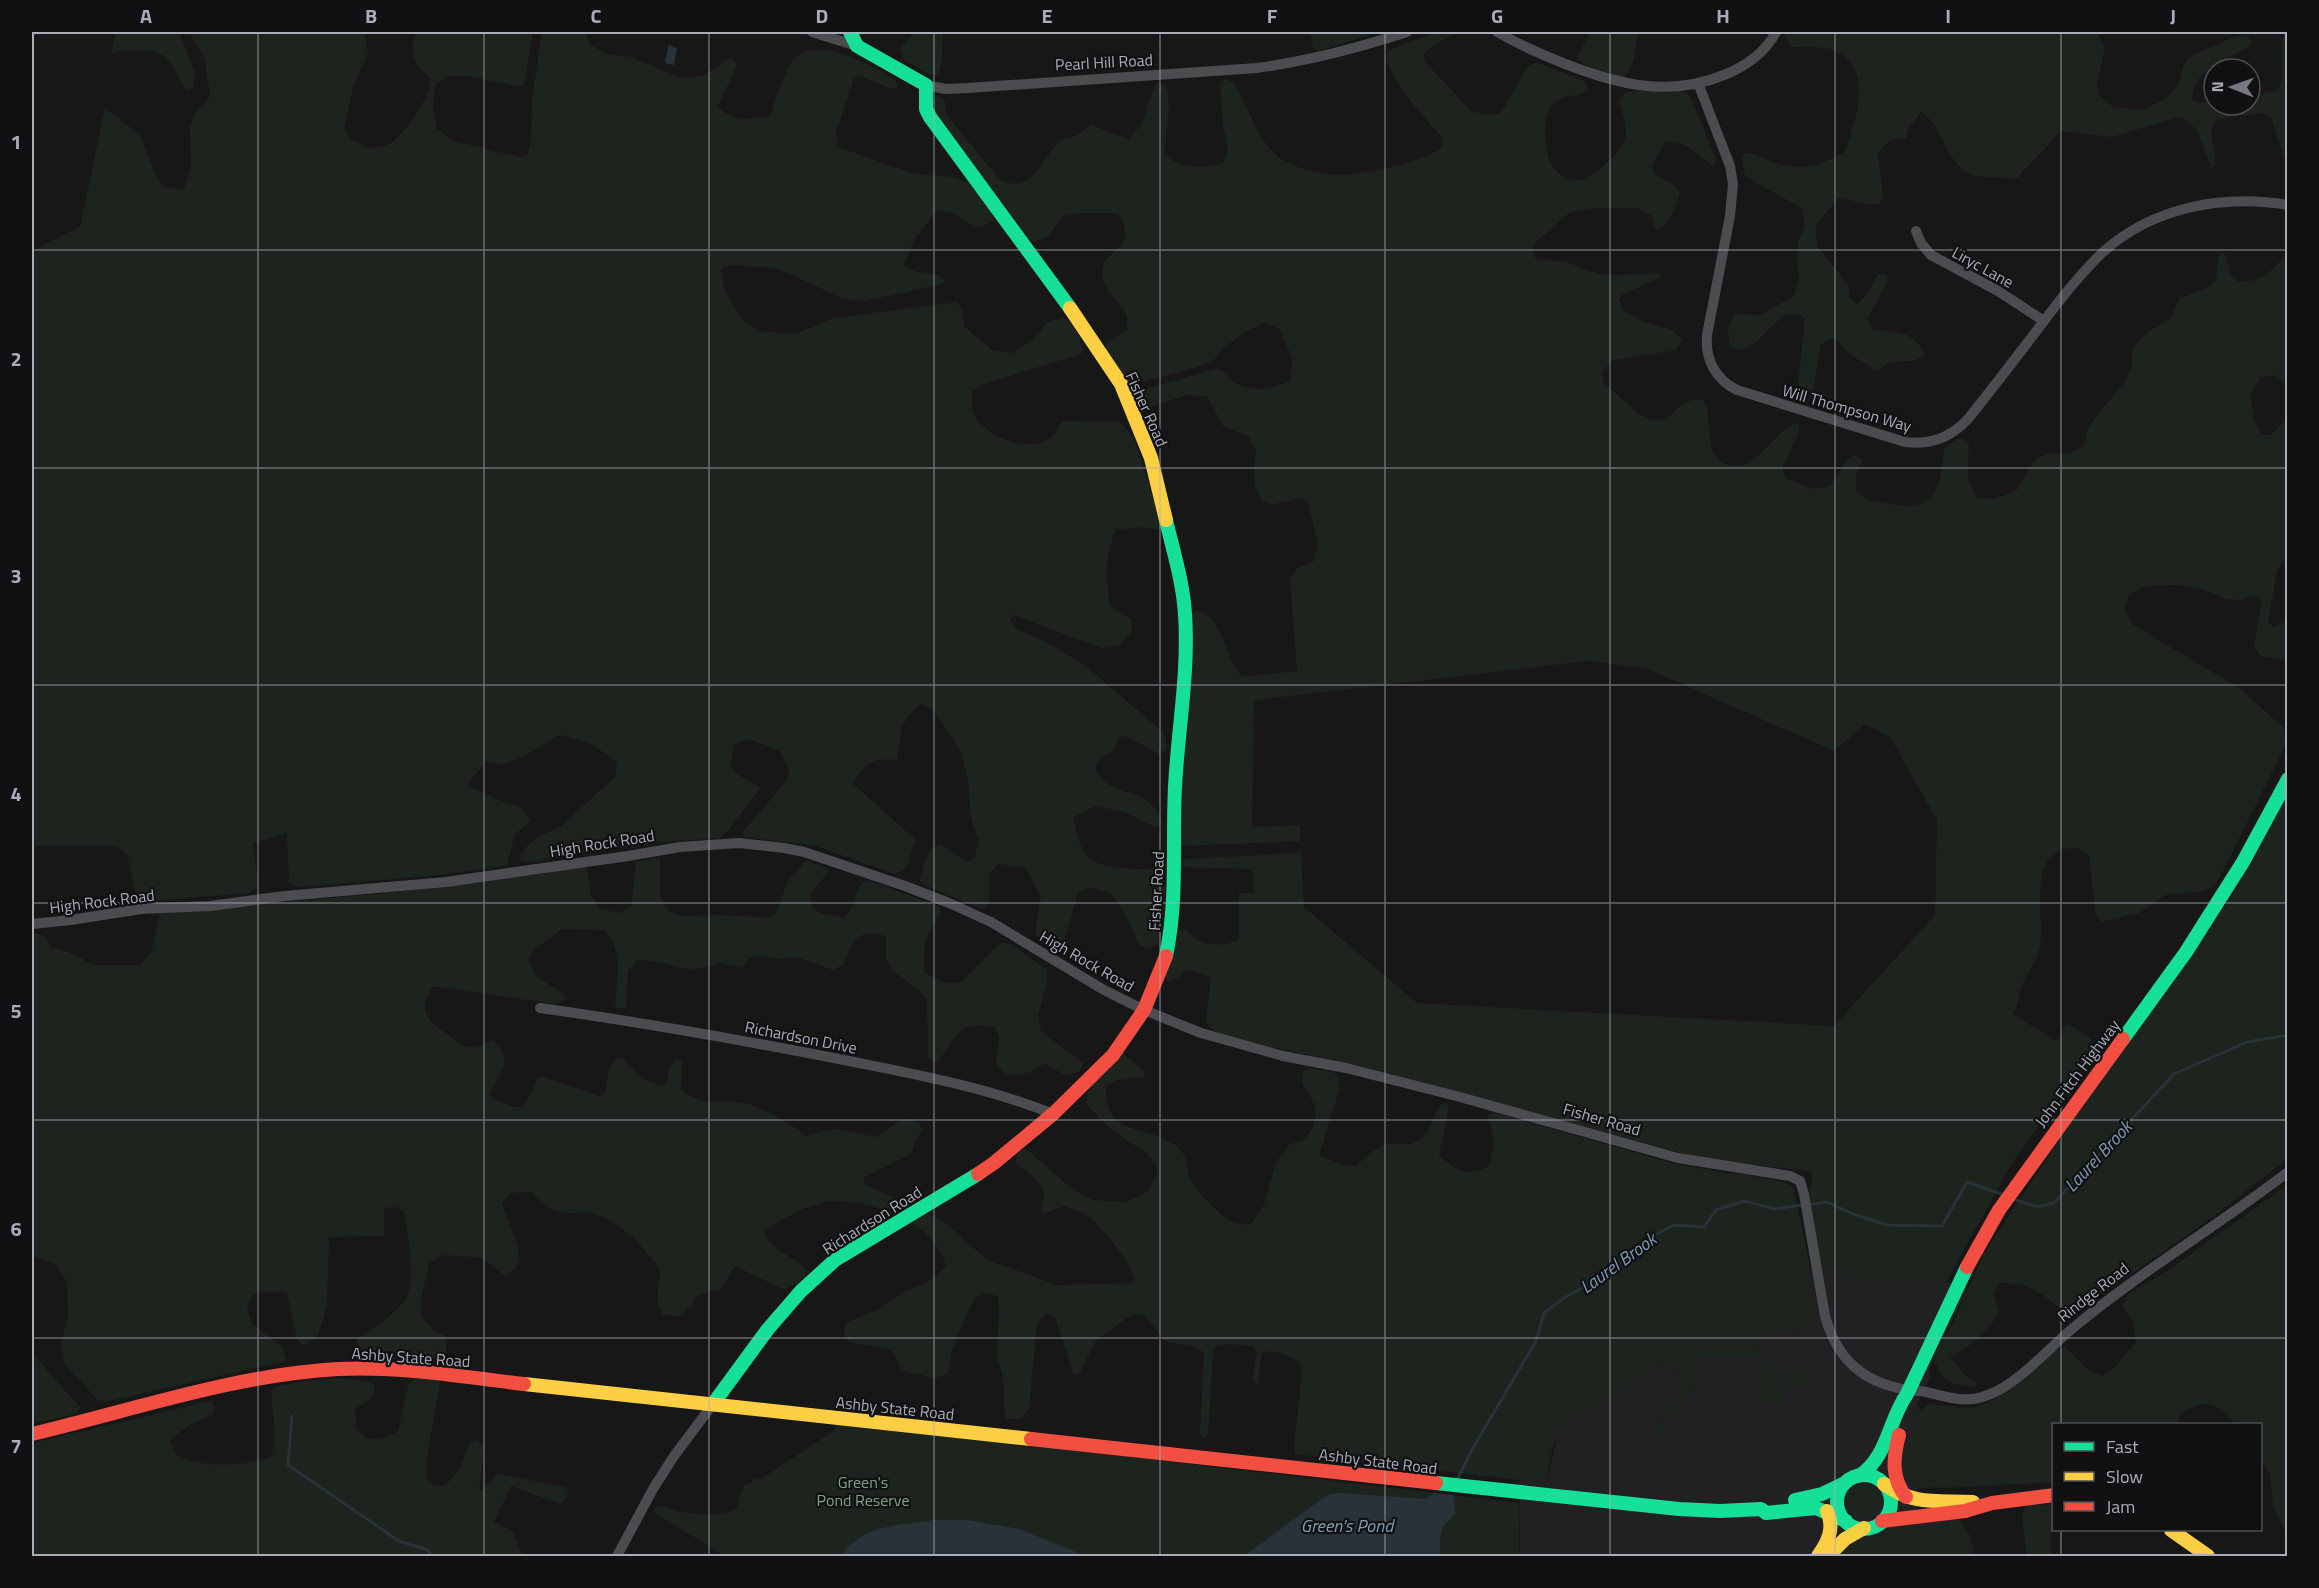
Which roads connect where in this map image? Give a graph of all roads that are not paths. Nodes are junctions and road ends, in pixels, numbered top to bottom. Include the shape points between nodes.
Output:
1 (812, 32) edge
2 (850, 32) edge
3 (1407, 32) edge
4 (1497, 32) edge
5 (1776, 32) edge
6 (857, 46) junction
7 (1698, 83) junction
8 (926, 85) junction
9 (2288, 205) edge
10 (1916, 231) dead end
11 (2044, 321) junction
12 (2288, 779) edge
13 (32, 924) edge
14 (540, 1008) dead end
15 (1144, 1010) junction
16 (1053, 1114) junction
17 (2288, 1172) edge
18 (1908, 1392) junction
19 (713, 1404) junction
20 (32, 1434) edge
21 (1893, 1461) junction
22 (1859, 1476) junction
23 (1845, 1483) junction
24 (1888, 1492) junction
25 (2052, 1495) edge
26 (1911, 1501) junction
27 (1992, 1503) junction
28 (1761, 1509) junction
29 (1835, 1518) junction
30 (1882, 1521) junction
31 (1864, 1528) junction
32 (2172, 1531) edge
33 (617, 1557) edge
34 (1818, 1557) edge
35 (1828, 1557) edge
36 (2208, 1557) edge

1 - 6 street, Pearl Hill Road
2 - 6 main road
3 - 8 street, Pearl Hill Road via 1297,62 1257,68 960,88
4 - 7 street via 1619,83 1639,87
5 - 7 street via 1746,65
6 - 8 main road, Pearl Hill Road
7 - 11 street, Will Thompson Way via 1732,175 1732,204 1707,342 1714,371 1732,387 1905,442 1930,442 1952,434 1968,419
8 - 15 main road, Fisher Road via 926,109 933,122 1060,292 1121,384 1160,491 1185,613 1186,656 1175,786 1173,922 1165,960
9 - 11 street, Will Thompson Way via 2218,202 2146,224 2105,250
10 - 11 street, Liryc Lane via 1931,255
12 - 18 main road, John Fitch Highway via 2243,862 2186,952 1999,1210 1963,1273
13 - 15 street, High Rock Road via 141,909 210,906 446,882 670,848 739,843 804,852 949,903 991,922 1073,973
14 - 16 street, Richardson Drive via 911,1072
15 - 16 main road, Richardson Road via 1113,1055
15 - 18 street, Fisher Road via 1236,1044 1346,1068 1678,1158 1790,1176 1800,1181 1825,1316 1839,1352 1867,1376
16 - 19 main road, Richardson Road via 993,1163 835,1260 768,1329
17 - 18 street, Rindge Road via 2128,1286 1991,1395 1961,1400
18 - 21 main road, John Fitch Highway
18 - 22 main road, John Fitch Highway via 1897,1408 1881,1456
19 - 20 main road, Ashby State Road via 407,1371 344,1369 239,1383
19 - 28 main road, Ashby State Road via 1465,1488 1679,1509
19 - 33 street, Richardson Road via 653,1489
21 - 24 main road, John Fitch Highway
21 - 26 main road, John Fitch Highway via 1896,1484
22 - 23 main road
22 - 24 main road via 1869,1476
23 - 28 main road, Ashby State Road via 1815,1496 1764,1504
23 - 29 main road via 1839,1491
24 - 26 main road
24 - 30 main road via 1888,1513
25 - 27 main road
26 - 27 main road
27 - 30 main road via 1965,1511
28 - 29 main road, Ashby State Road via 1766,1513 1816,1508
29 - 31 main road
29 - 34 main road
30 - 31 main road
31 - 35 main road via 1845,1539
32 - 36 main road

